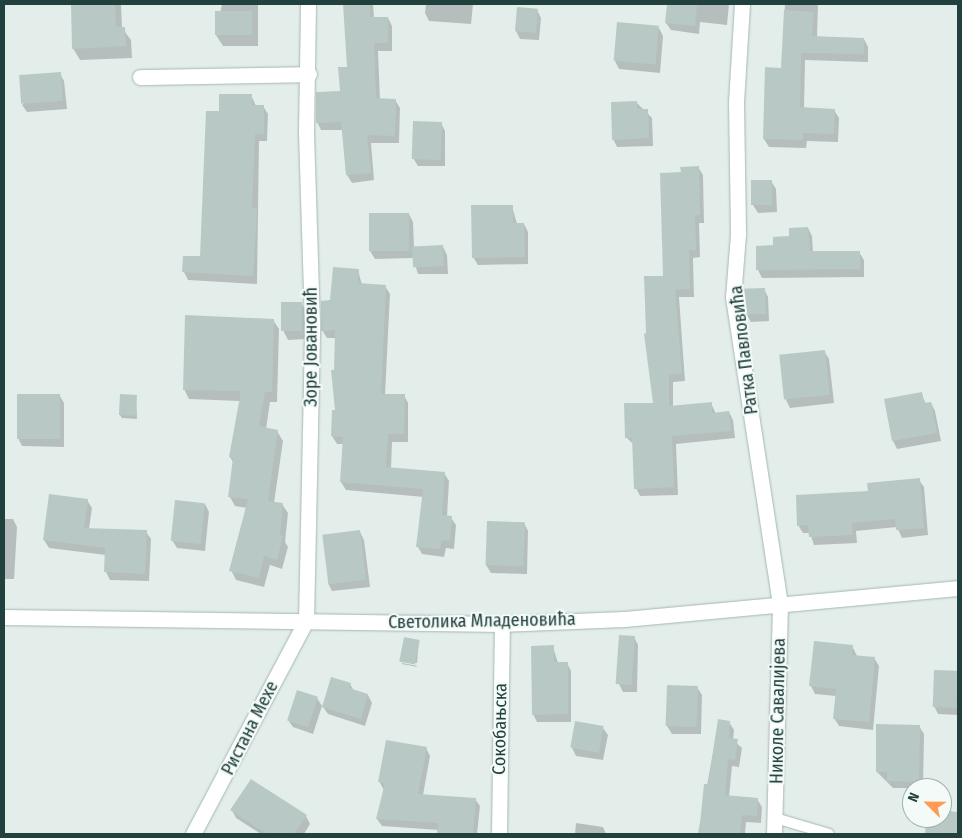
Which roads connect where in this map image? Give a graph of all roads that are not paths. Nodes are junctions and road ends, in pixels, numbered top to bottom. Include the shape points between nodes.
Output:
1 (308, 4) edge
2 (742, 4) edge
3 (309, 74) junction
4 (140, 77) dead end
5 (958, 588) edge
6 (780, 605) junction
7 (4, 617) edge
8 (306, 621) junction
9 (502, 624) junction
10 (775, 818) junction
11 (199, 832) edge
12 (499, 834) edge
13 (774, 834) edge
14 (829, 834) edge

1 - 3 street, Зоре Јовановић
2 - 6 street, Ратка Павловића via 736,103 738,234 733,297
3 - 4 street
3 - 8 street, Зоре Јовановић via 306,132 312,324
5 - 6 street, Светолика Младеновића
6 - 9 street, Светолика Младеновића
6 - 10 street, Николе Савалијева
7 - 8 street, Светолика Младеновића
8 - 9 street, Светолика Младеновића
8 - 11 street, Ристана Мехе
9 - 12 street, Сокобањска
10 - 13 street, Николе Савалијева
10 - 14 lane

